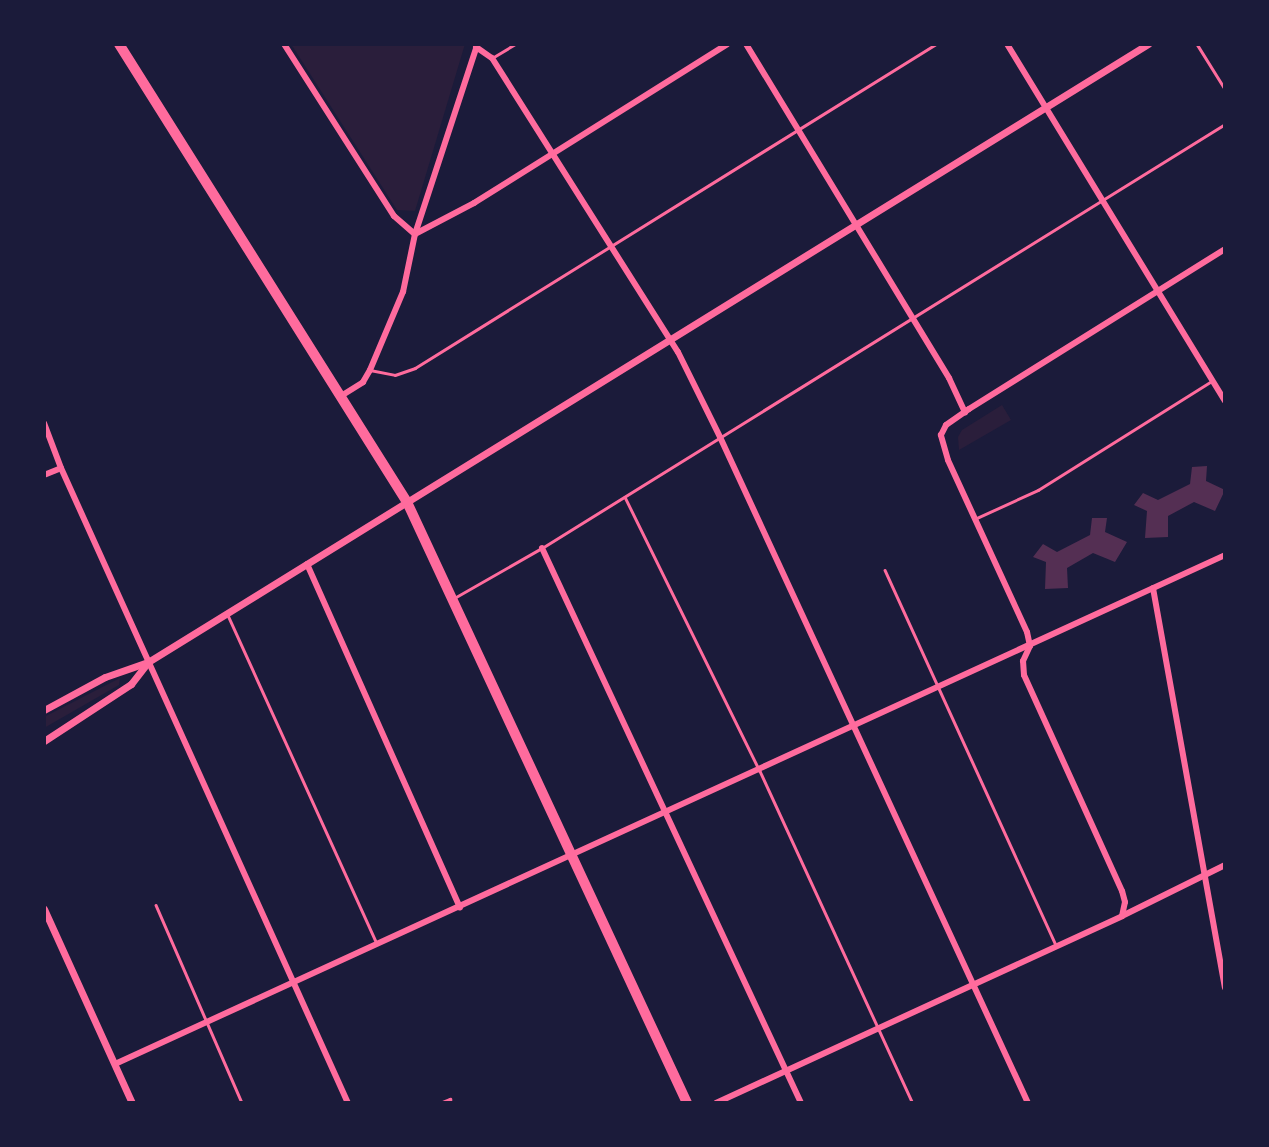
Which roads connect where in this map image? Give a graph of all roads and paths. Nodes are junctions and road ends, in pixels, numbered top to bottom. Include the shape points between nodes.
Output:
1 (119, 44) edge
2 (284, 44) edge
3 (515, 44) edge
4 (727, 44) edge
5 (746, 44) edge
6 (936, 44) edge
7 (1007, 44) edge
8 (1148, 44) edge
9 (1197, 44) edge
10 (476, 45) edge
11 (492, 58) junction
12 (1225, 89) edge
13 (1045, 107) junction
14 (1225, 124) edge
15 (800, 129) junction
16 (553, 152) junction
17 (1102, 200) junction
18 (856, 223) junction
19 (415, 234) junction
20 (611, 244) junction
21 (1225, 249) edge
22 (1158, 291) junction
23 (912, 318) junction
24 (670, 338) junction
25 (370, 370) junction
26 (1212, 381) junction
27 (341, 396) junction
28 (1225, 401) edge
29 (965, 412) junction
30 (44, 423) edge
31 (720, 437) junction
32 (61, 468) junction
33 (44, 475) edge
34 (625, 497) junction
35 (407, 502) junction
36 (974, 519) junction
37 (542, 548) junction
38 (1225, 555) edge
39 (307, 564) junction
40 (885, 569) dead end
41 (1153, 588) junction
42 (453, 599) junction
43 (227, 613) junction
44 (1030, 646) junction
45 (148, 662) junction
46 (939, 687) junction
47 (44, 710) edge
48 (855, 726) junction
49 (44, 741) edge
50 (760, 771) junction
51 (667, 814) junction
52 (572, 857) junction
53 (1225, 865) edge
54 (1206, 874) junction
55 (156, 905) dead end
56 (460, 907) junction
57 (44, 909) edge
58 (1122, 916) junction
59 (377, 945) junction
60 (1056, 945) junction
61 (292, 982) junction
62 (973, 984) junction
63 (1225, 989) edge
64 (208, 1022) junction
65 (879, 1028) junction
66 (115, 1064) junction
67 (786, 1071) junction
68 (451, 1101) edge
69 (132, 1103) edge
70 (243, 1103) edge
71 (348, 1103) edge
72 (440, 1103) edge
73 (687, 1103) edge
74 (716, 1103) edge
75 (801, 1103) edge
76 (913, 1103) edge
77 (1028, 1103) edge

1 - 27 main road
2 - 19 street via 394,216
3 - 11 lane
4 - 16 street
5 - 15 street
6 - 15 lane
7 - 13 street
8 - 13 street
9 - 12 lane
10 - 11 street
10 - 19 street
11 - 16 street
13 - 17 street
13 - 18 street
14 - 17 lane
15 - 18 street
15 - 20 lane
16 - 19 street
16 - 20 street
17 - 22 street
17 - 23 lane
18 - 23 street
18 - 24 street
19 - 25 street via 403,292
20 - 24 street
20 - 25 lane via 415,368 395,375
21 - 22 street
22 - 26 street
22 - 29 street
23 - 29 street
23 - 31 lane
24 - 31 street
24 - 35 street
25 - 27 street via 363,382
26 - 28 street
26 - 36 lane via 1038,490
27 - 35 main road
29 - 36 street via 946,425 942,435
30 - 32 street
31 - 34 lane
31 - 48 street
32 - 33 street
32 - 45 street
34 - 37 lane
34 - 50 lane
35 - 39 street
35 - 42 main road
36 - 44 street
37 - 42 lane
37 - 51 street
38 - 41 street
39 - 43 street
39 - 56 street
40 - 46 lane
41 - 44 street
41 - 54 street
42 - 52 main road
43 - 45 street
43 - 59 lane
44 - 46 street
44 - 58 street via 1023,661 1024,675 1122,891
45 - 47 street via 105,677
45 - 49 street via 131,684
45 - 61 street
46 - 48 street
46 - 60 lane
48 - 50 street
48 - 62 street
50 - 51 street
50 - 65 lane
51 - 52 street
51 - 67 street
52 - 56 street
52 - 73 main road
53 - 54 street
54 - 58 street
54 - 63 street
55 - 64 lane
56 - 59 street
57 - 66 street
58 - 60 street
59 - 61 street
60 - 62 street
61 - 64 street
61 - 71 street
62 - 65 street
62 - 77 street
64 - 66 street
64 - 70 lane
65 - 67 street
65 - 76 lane
66 - 69 street
67 - 74 street
67 - 75 street
68 - 72 lane

